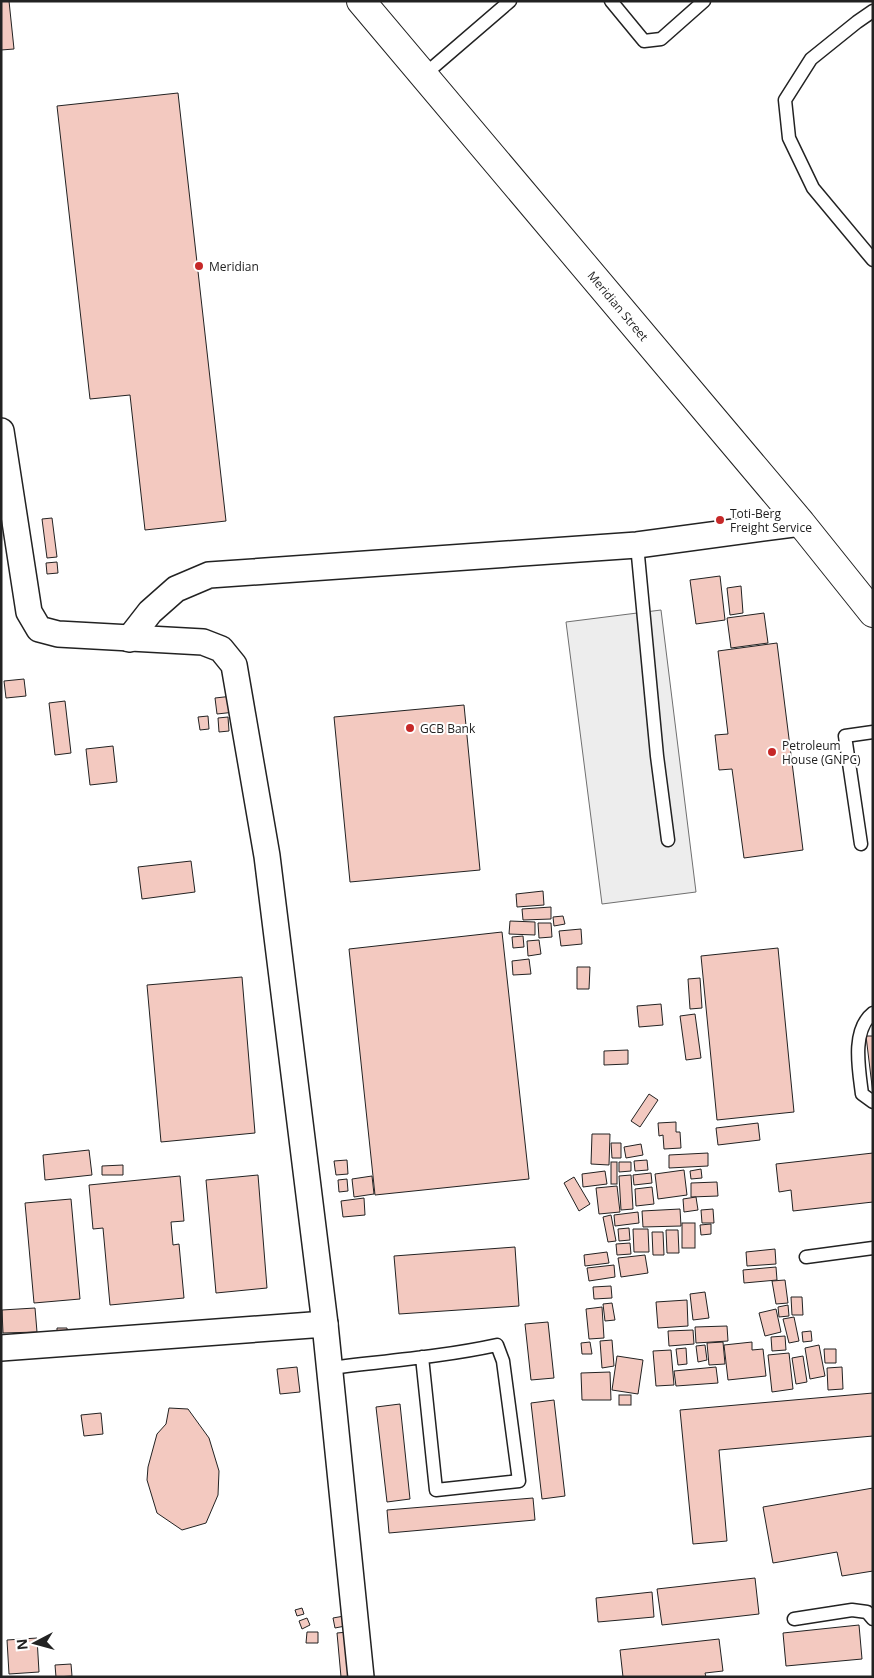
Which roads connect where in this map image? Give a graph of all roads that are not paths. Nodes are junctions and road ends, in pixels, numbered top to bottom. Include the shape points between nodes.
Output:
1 (361, 1) edge
2 (510, 1) edge
3 (611, 1) edge
4 (704, 1) edge
5 (873, 11) edge
6 (424, 75) junction
7 (873, 260) edge
8 (1, 431) edge
9 (801, 523) junction
10 (637, 545) junction
11 (873, 613) edge
12 (129, 639) junction
13 (873, 732) edge
14 (668, 840) dead end
15 (861, 844) dead end
16 (873, 1013) edge
17 (873, 1102) edge
18 (873, 1248) edge
19 (806, 1257) dead end
20 (325, 1324) junction
21 (1, 1348) edge
22 (422, 1357) junction
23 (329, 1368) junction
24 (794, 1619) dead end
25 (873, 1619) edge
26 (361, 1677) edge

1 - 6 main road, Meridian Street
2 - 6 lane
3 - 4 lane via 644,40 661,39
5 - 7 lane via 811,59 784,100 789,138 813,188
6 - 9 main road, Meridian Street
8 - 12 street via 28,612 39,629 58,634
9 - 10 street
9 - 11 main road, Meridian Street
10 - 12 street via 209,575 176,589 150,612
10 - 14 lane
12 - 20 street via 203,642 221,648 234,665 267,856
13 - 15 lane via 845,736
16 - 17 lane via 861,1028 858,1054 862,1094
18 - 19 lane
20 - 21 street
20 - 23 street
22 - 22 lane via 436,1490 519,1481 498,1345
22 - 23 lane
23 - 26 street
24 - 25 lane via 852,1610 867,1612

